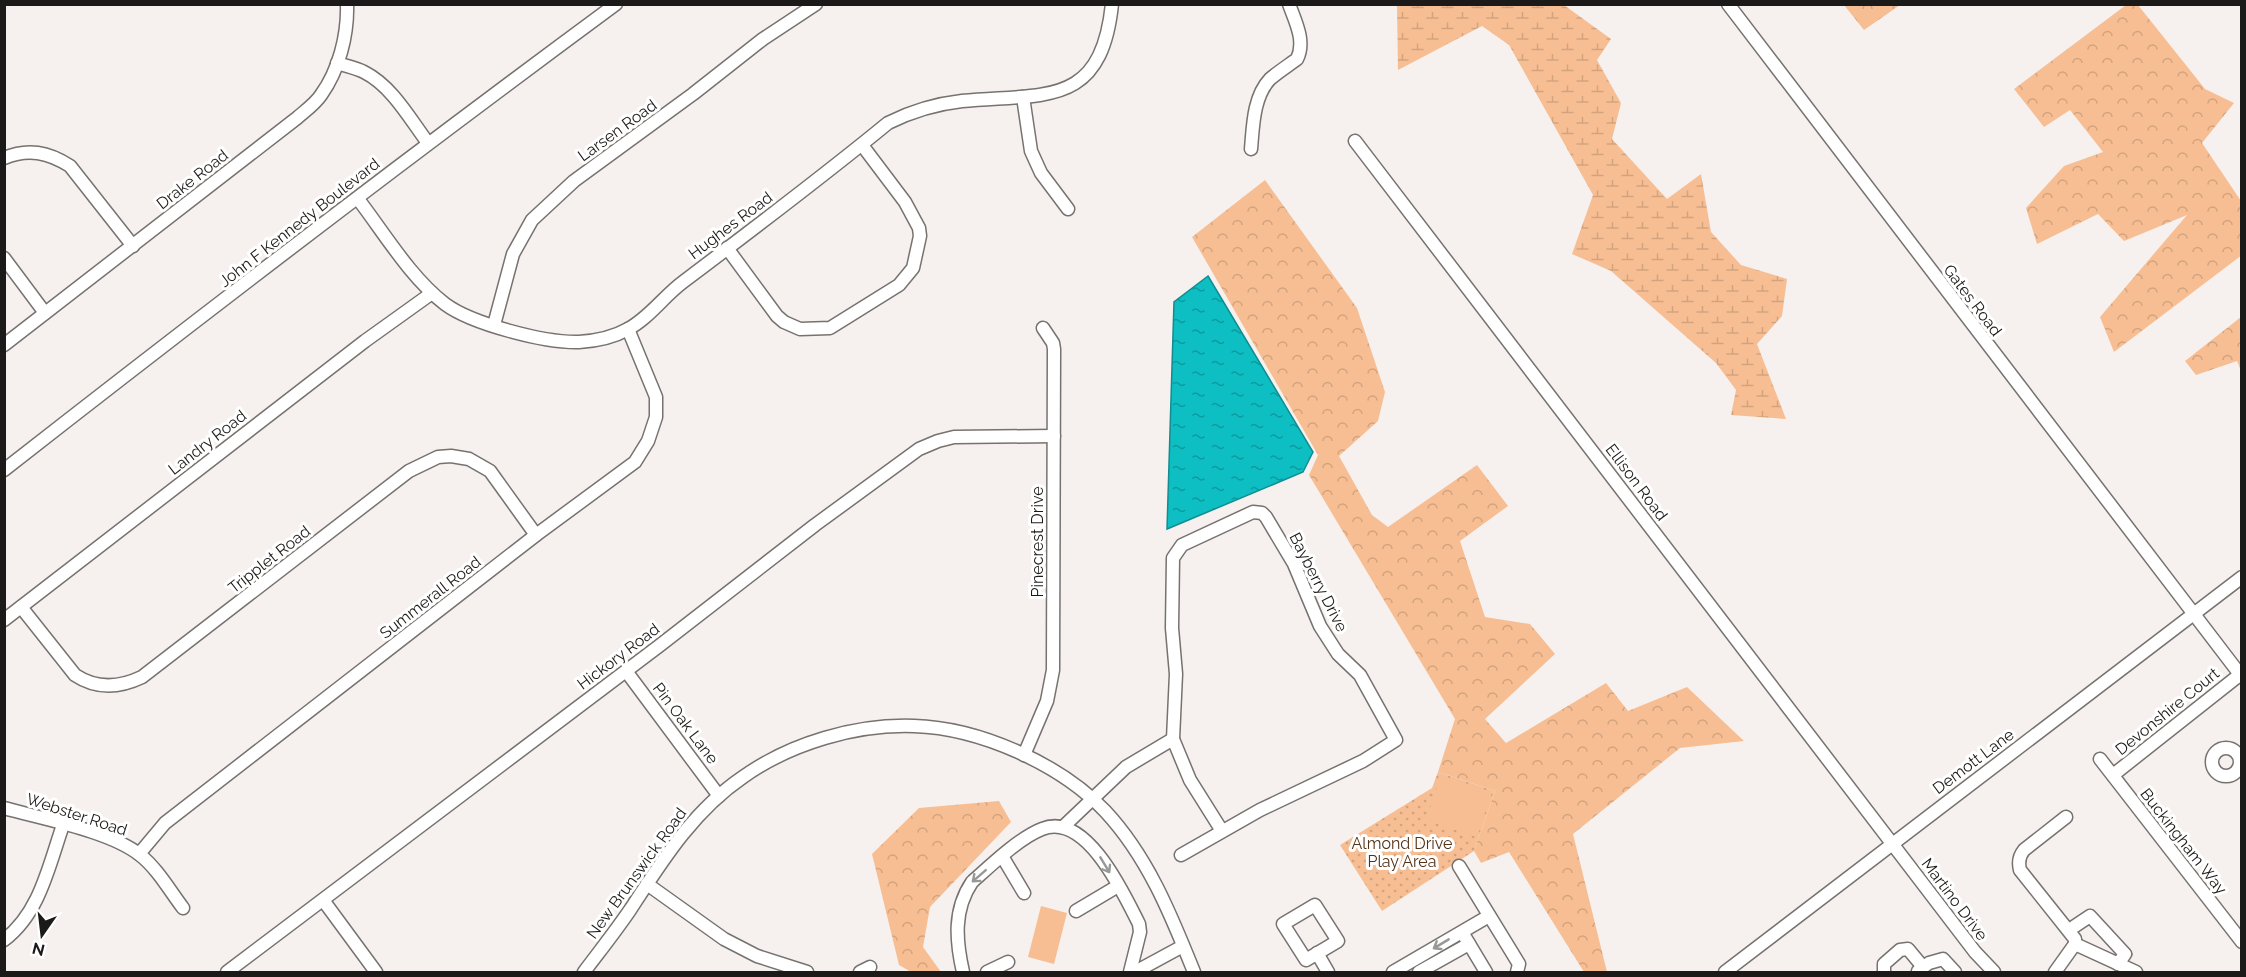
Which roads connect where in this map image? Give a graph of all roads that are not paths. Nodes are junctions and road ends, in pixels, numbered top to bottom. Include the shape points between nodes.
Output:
1 (347, 4) edge
2 (616, 4) edge
3 (816, 4) edge
4 (1112, 4) edge
5 (1289, 4) edge
6 (1728, 4) edge
7 (337, 63) junction
8 (1023, 97) junction
9 (1355, 141) dead end
10 (428, 143) junction
11 (862, 144) junction
12 (1251, 149) dead end
13 (4, 158) edge
14 (358, 199) junction
15 (1068, 209) dead end
16 (133, 246) junction
17 (728, 248) junction
18 (4, 258) edge
19 (432, 293) junction
20 (45, 313) junction
21 (494, 326) junction
22 (1043, 328) dead end
23 (628, 329) junction
24 (4, 345) edge
25 (1054, 436) junction
26 (4, 470) edge
27 (536, 535) junction
28 (2241, 577) edge
29 (21, 608) junction
30 (2194, 613) junction
31 (4, 620) edge
32 (626, 671) junction
33 (2241, 675) edge
34 (1173, 739) junction
35 (1024, 755) junction
36 (2100, 759) dead end
37 (2113, 775) junction
38 (719, 795) junction
39 (1092, 800) junction
40 (4, 808) edge
41 (2066, 816) dead end
42 (63, 825) junction
43 (1063, 827) junction
44 (1222, 831) junction
45 (1892, 844) junction
46 (139, 854) junction
47 (1181, 855) dead end
48 (1002, 856) junction
49 (1459, 866) dead end
50 (647, 884) junction
51 (1118, 886) junction
52 (1024, 893) dead end
53 (323, 900) junction
54 (183, 908) dead end
55 (1076, 911) dead end
56 (1489, 916) junction
57 (2069, 930) junction
58 (1462, 932) junction
59 (4, 940) edge
60 (2241, 942) edge
61 (1469, 944) junction
62 (2075, 944) junction
63 (1183, 946) junction
64 (1317, 953) junction
65 (1008, 962) dead end
66 (2118, 964) junction
67 (1919, 970) edge
68 (1990, 971) edge
69 (227, 972) edge
70 (376, 972) edge
71 (584, 972) edge
72 (807, 972) edge
73 (963, 972) edge
74 (987, 972) edge
75 (1132, 972) edge
76 (1194, 972) edge
77 (1328, 972) edge
78 (1393, 972) edge
79 (1419, 972) edge
80 (1485, 972) edge
81 (1517, 972) edge
82 (1725, 972) edge
83 (1884, 972) edge
84 (1955, 972) edge
85 (2055, 972) edge
86 (2136, 972) edge

1 - 7 street, Drake Road via 344,41
2 - 10 street, John F Kennedy Boulevard
3 - 21 street, Larsen Road via 561,191 532,220 513,254
4 - 8 street, Hughes Road via 1105,45 1097,63 1067,88
5 - 12 street via 1300,41 1297,59 1265,86 1254,117
6 - 30 street, Gates Road
7 - 10 street via 375,79
7 - 16 street, Drake Road via 321,95 297,118
8 - 11 street, Hughes Road via 960,101 912,111 888,123
8 - 15 street via 1031,151 1041,173
9 - 45 street, Ellison Road
10 - 14 street, John F Kennedy Boulevard
11 - 17 street, Hughes Road
11 - 17 street via 919,228 913,268 898,285 830,328 800,329 777,316
13 - 16 street via 25,151 70,166
14 - 19 street, Hughes Road
14 - 26 street, John F Kennedy Boulevard
16 - 20 street, Drake Road
17 - 23 street, Hughes Road
18 - 20 street
19 - 21 street, Hughes Road via 475,320
19 - 29 street, Landry Road
20 - 24 street, Drake Road
21 - 23 street, Hughes Road via 578,342
22 - 25 street, Pinecrest Drive via 1054,349
23 - 27 street, Summerall Road via 656,397 656,417 648,441 635,462
25 - 32 street, Hickory Road via 954,437 919,449
25 - 35 street, Pinecrest Drive via 1053,670 1047,701
27 - 29 street, Tripplet Road via 490,471 469,459 438,457 409,471 142,677 126,685 103,686 75,675
27 - 46 street, Summerall Road via 165,824
28 - 30 street, Demott Lane
29 - 31 street, Landry Road
30 - 33 street, Gates Road
30 - 45 street, Demott Lane
32 - 38 street, Pin Oak Lane
32 - 53 street, Hickory Road
33 - 37 street, Devonshire Court
34 - 39 street via 1126,767
34 - 44 street, Bayberry Drive via 1190,780
34 - 44 street, Bayberry Drive via 1175,552 1242,515 1262,513 1294,564 1320,626 1338,654 1360,675 1396,740 1363,761
35 - 38 street, New Brunswick Road via 945,729 882,728 836,735 792,749 743,776
35 - 39 street, New Brunswick Road via 1064,777
36 - 37 street, Buckingham Way
37 - 60 street, Buckingham Way
38 - 50 street, New Brunswick Road via 674,843
39 - 43 street
39 - 63 street, New Brunswick Road via 1145,864
40 - 42 street, Webster Road
41 - 57 street via 2024,850 2019,865
42 - 46 street, Webster Road via 114,840
42 - 59 street via 37,901 21,925
43 - 48 street via 1043,828
43 -> 51 street via 1094,848
44 - 47 street
45 - 68 street, Martino Drive
45 - 82 street, Demott Lane
46 - 54 street, Webster Road
48 - 52 street
48 -> 73 street via 972,882 963,898 956,937
49 - 56 street
50 - 71 street, New Brunswick Road
50 - 72 street via 724,939 757,956
51 - 55 street
51 - 75 street via 1140,928
53 - 69 street, Hickory Road
53 - 70 street
56 - 58 street
56 - 81 street via 1519,964
57 - 62 street
57 - 66 street via 2090,916 2125,954
58 - 61 street
58 -> 78 street
61 - 79 street
61 - 80 street
62 - 66 street
62 - 85 street
63 - 75 street
63 - 76 street, New Brunswick Road
64 - 64 street via 1338,941 1315,905 1284,924 1306,960
64 - 77 street
65 - 74 street
66 - 86 street
67 - 83 street via 1908,949 1900,950 1884,964
67 - 84 street via 1943,959

